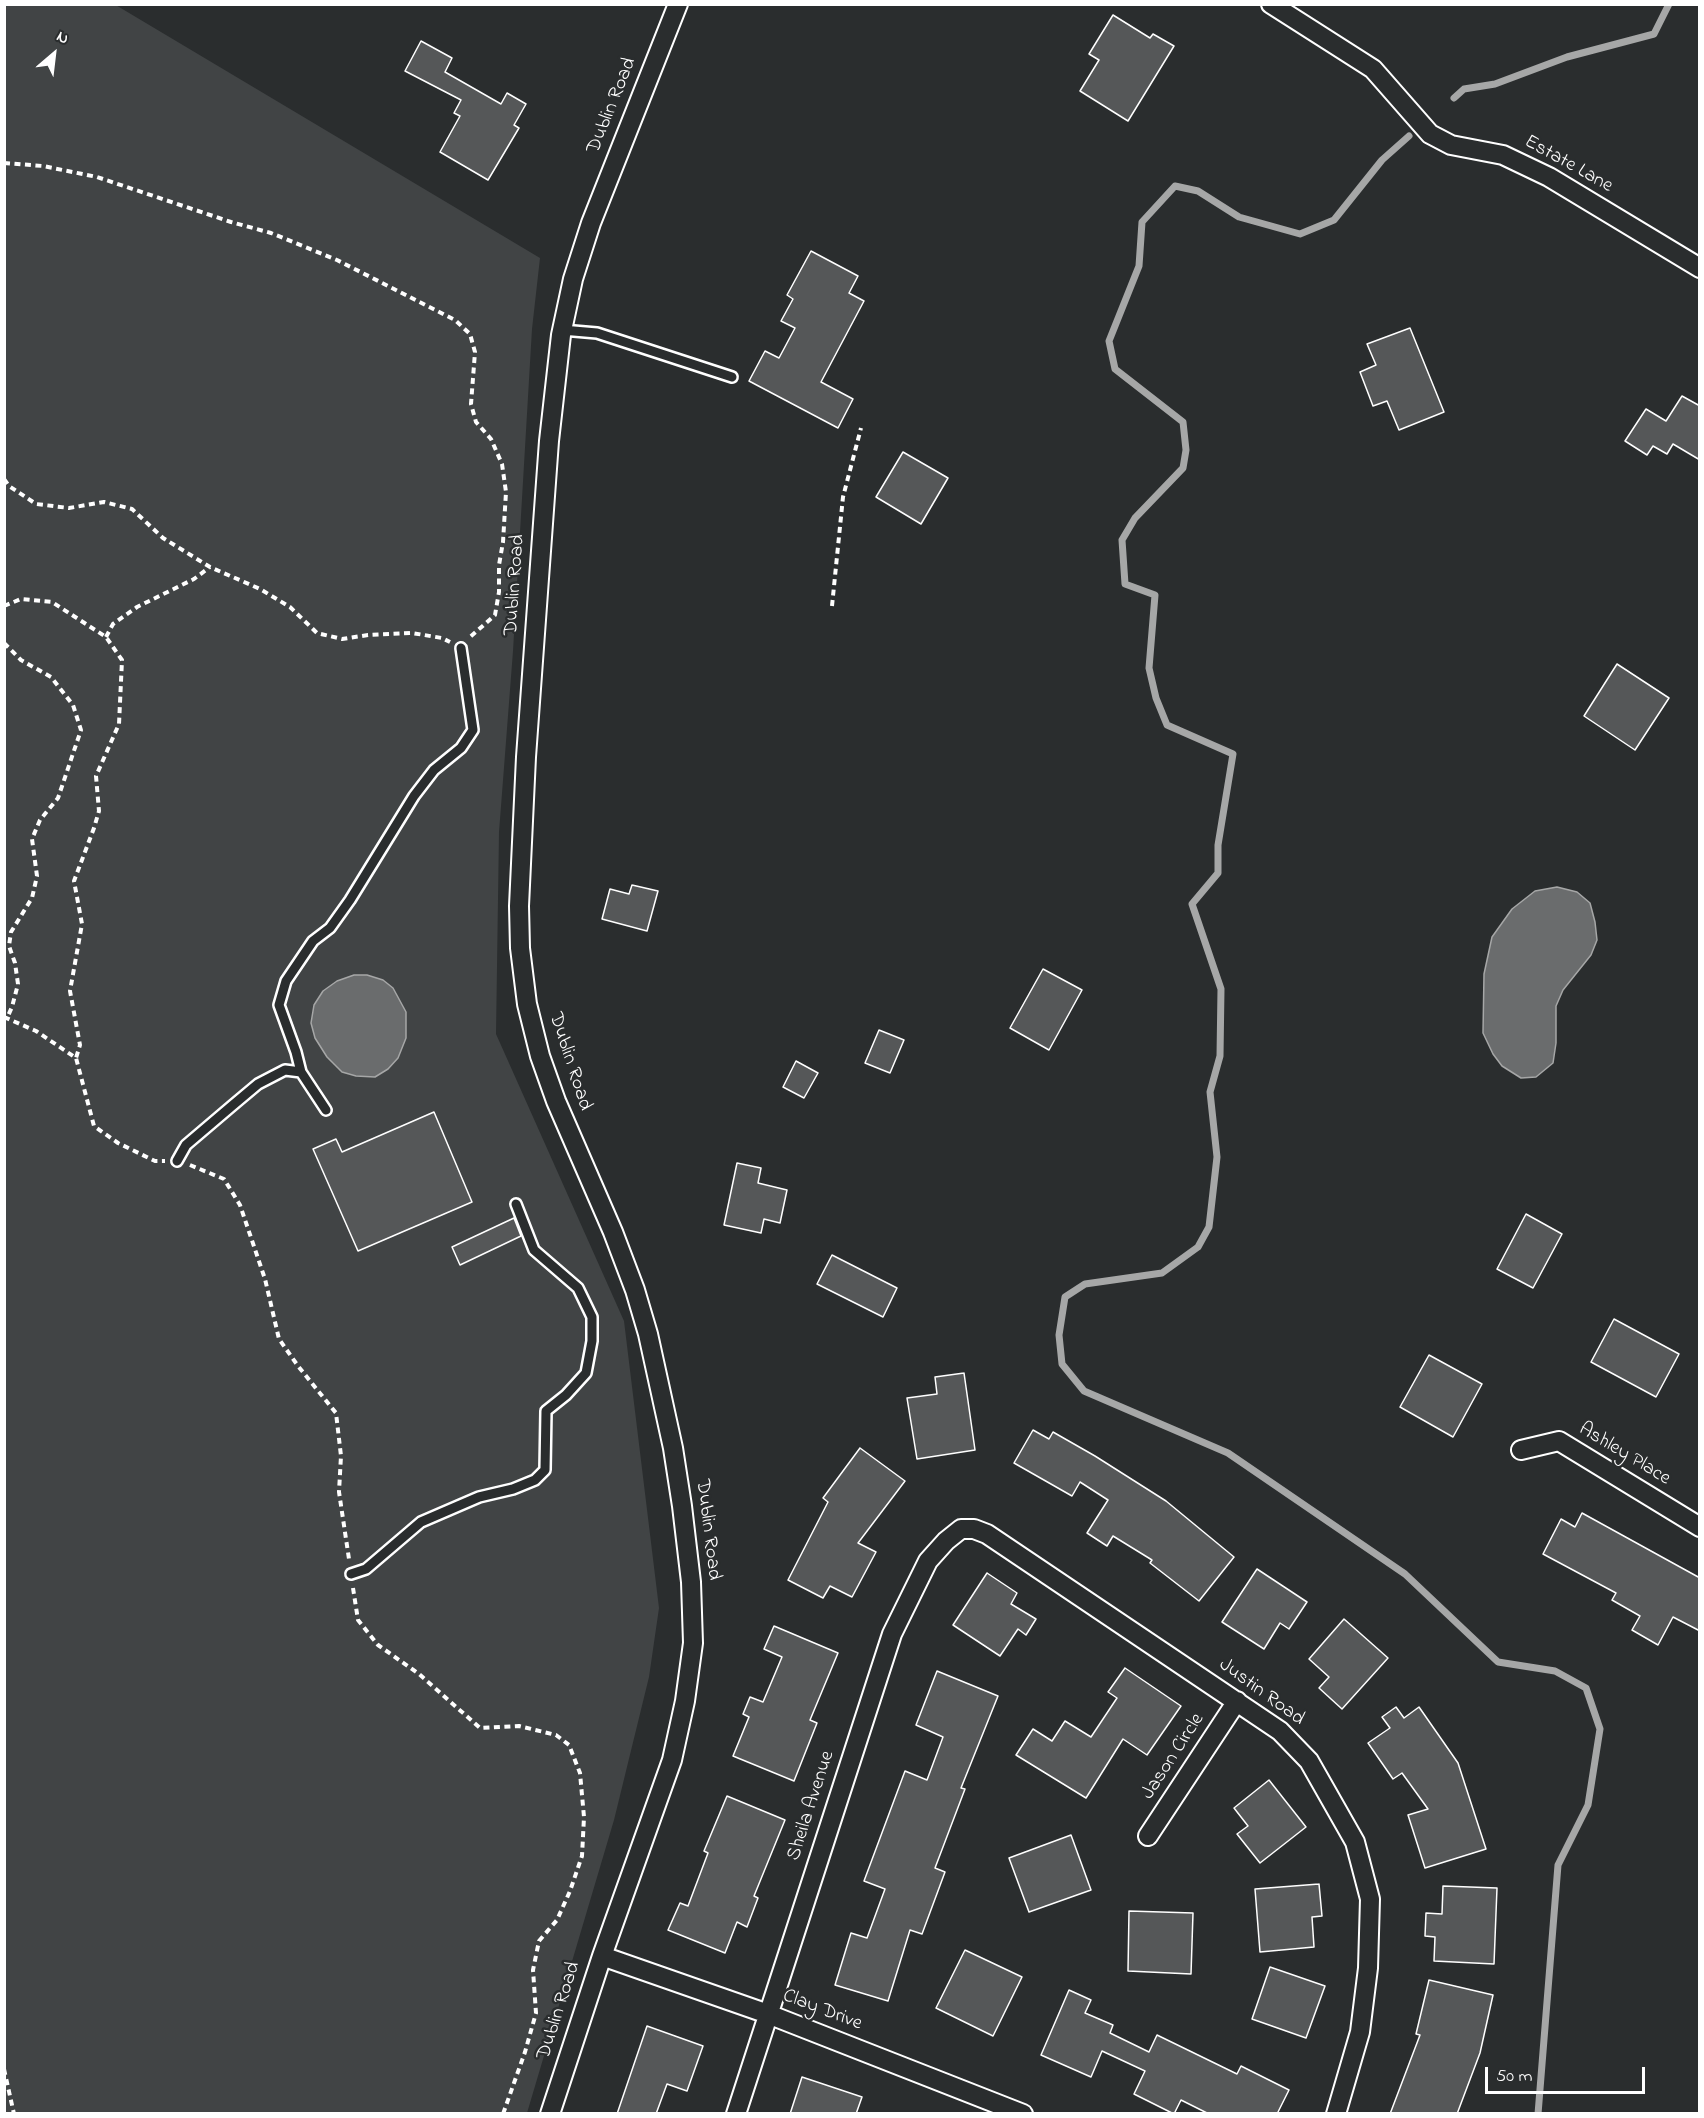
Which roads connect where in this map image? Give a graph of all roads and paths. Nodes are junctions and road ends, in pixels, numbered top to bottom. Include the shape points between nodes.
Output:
1 (678, 4) edge
2 (1271, 4) edge
3 (4, 163) edge
4 (1700, 268) edge
5 (562, 330) junction
6 (732, 377) dead end
7 (861, 428) dead end
8 (4, 478) edge
9 (210, 567) junction
10 (4, 606) edge
11 (832, 606) dead end
12 (106, 637) junction
13 (4, 643) edge
14 (461, 648) junction
15 (6, 1018) edge
16 (76, 1058) junction
17 (301, 1072) junction
18 (326, 1110) dead end
19 (177, 1161) junction
20 (516, 1204) dead end
21 (1521, 1450) dead end
22 (1700, 1527) edge
23 (961, 1529) joint
24 (351, 1574) junction
25 (1237, 1701) junction
26 (1148, 1836) dead end
27 (602, 1956) junction
28 (768, 2014) junction
29 (4, 2069) edge
30 (14, 2114) edge
31 (503, 2114) edge
32 (550, 2114) edge
33 (736, 2114) edge
34 (1023, 2114) edge
35 (1336, 2114) edge

1 - 5 street, Dublin Road via 591,223
2 - 4 street, Estate Lane via 1373,69 1430,134 1450,145 1503,155 1549,177
3 - 14 path via 97,177 271,233 337,260 455,320 470,334 475,352 471,404 476,422 491,440 502,464 506,492 495,615
5 - 6 lane via 597,333
5 - 27 street, Dublin Road via 549,441 527,745 520,948 540,1056 613,1232 648,1334 673,1448 693,1615 690,1668 672,1760
7 - 11 path via 843,497
8 - 9 path via 9,486 36,504 69,508 104,502 132,509 163,538
9 - 12 path via 194,579 137,606 113,624
9 - 14 path via 260,589 290,608 317,633 342,639 412,633 442,638
10 - 12 path via 21,599 52,602
12 - 16 path via 122,660 118,724 96,776 99,811 74,880 82,924 70,991 80,1045
13 - 15 path via 21,660 51,678 73,705 81,730 58,798 40,820 32,838 37,876 32,898 11,932 9,946 18,984
14 - 17 lane via 472,730 461,748 434,770 414,796 350,900 330,928 313,941 286,981 279,1005
15 - 16 path via 36,1031
16 - 19 path via 94,1126 155,1161
17 - 18 lane
17 - 19 lane via 285,1070 258,1084 186,1145
19 - 24 path via 224,1179 240,1205 254,1244 279,1339 336,1413 341,1456 339,1492
20 - 24 lane via 534,1250 578,1288 592,1317 586,1373 546,1411 545,1470 535,1480 479,1497 422,1522 366,1569
21 - 22 street, Ashley Place via 1558,1441
23 - 25 street, Justin Road via 987,1534
23 - 28 street, Sheila Avenue via 928,1562 892,1634
24 - 31 path via 358,1620 378,1645 480,1728 519,1726 556,1735 569,1745 580,1773 582,1856 557,1920 539,1941 534,1970 536,2013
25 - 26 street, Jason Circle
25 - 35 street, Justin Road via 1280,1731 1309,1761 1355,1842 1370,1899 1368,1968 1360,2032
27 - 28 street, Clay Drive
27 - 32 street, Dublin Road
28 - 33 street, Sheila Avenue
28 - 34 street, Clay Drive
29 - 30 path

